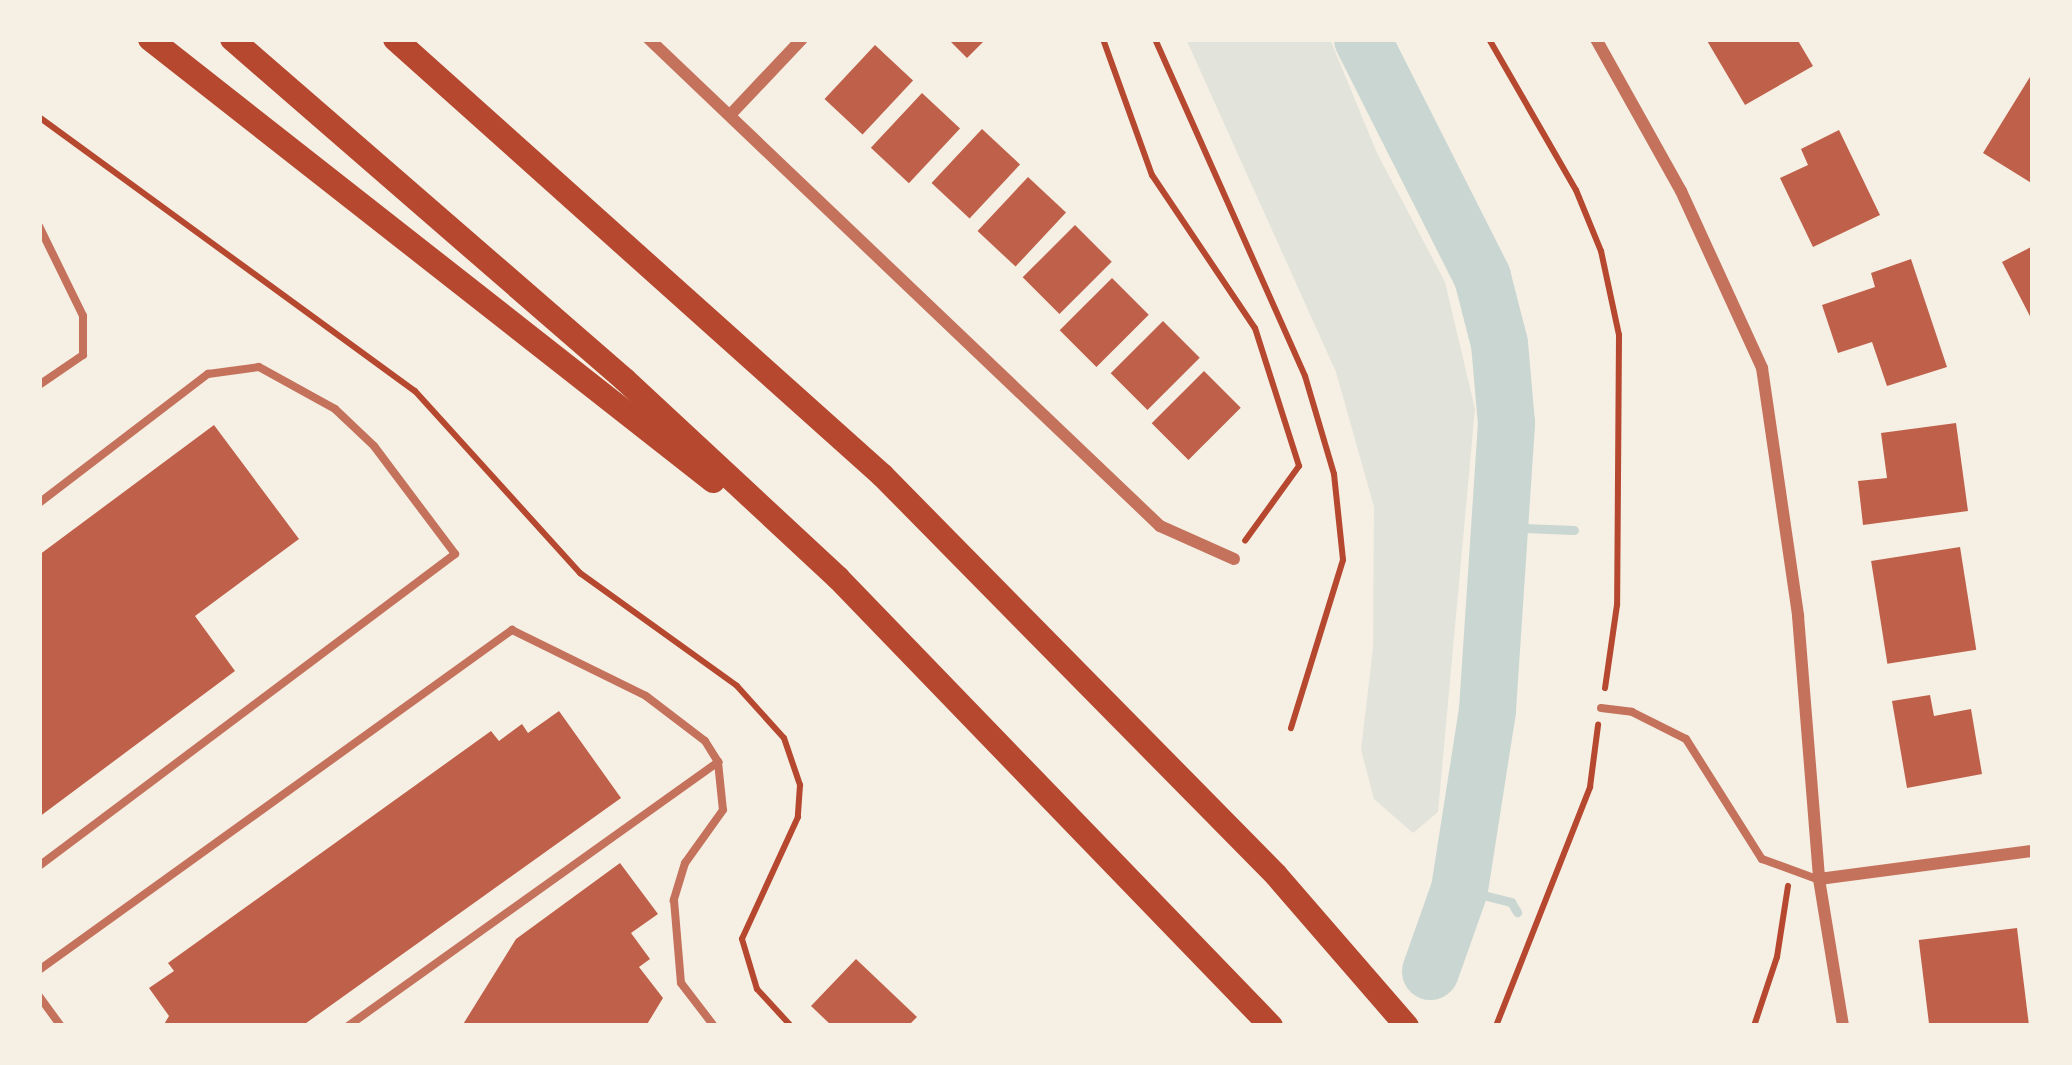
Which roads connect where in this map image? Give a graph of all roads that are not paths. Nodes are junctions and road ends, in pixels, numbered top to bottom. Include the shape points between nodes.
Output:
1 (150, 39) edge
2 (232, 39) edge
3 (395, 39) edge
4 (649, 39) edge
5 (802, 39) edge
6 (1596, 39) edge
7 (731, 114) junction
8 (39, 226) edge
9 (39, 385) edge
10 (39, 503) edge
11 (1234, 559) road end
12 (838, 578) junction
13 (1600, 708) road end
14 (718, 762) junction
15 (2033, 851) edge
16 (39, 866) edge
17 (1819, 879) junction
18 (39, 970) edge
19 (39, 996) edge
20 (711, 1025) edge
21 (61, 1026) edge
22 (348, 1026) edge
23 (1271, 1026) edge
24 (1408, 1026) edge
25 (1844, 1026) edge

1 - 12 highway
2 - 12 highway via 626,380
3 - 24 highway via 882,475 1276,875
4 - 7 street
5 - 7 street
6 - 17 street via 1682,190 1762,368 1798,616
7 - 11 street via 1160,526
8 - 9 lane via 83,316 82,355
10 - 16 lane via 208,374 259,367 335,409 374,446 455,554
12 - 23 highway
13 - 17 lane via 1633,712 1687,739 1762,859
14 - 18 lane via 705,741 646,696 512,630
14 - 20 lane via 723,810 685,862 674,900 681,983
14 - 22 lane
15 - 17 street
17 - 25 street
19 - 21 lane

